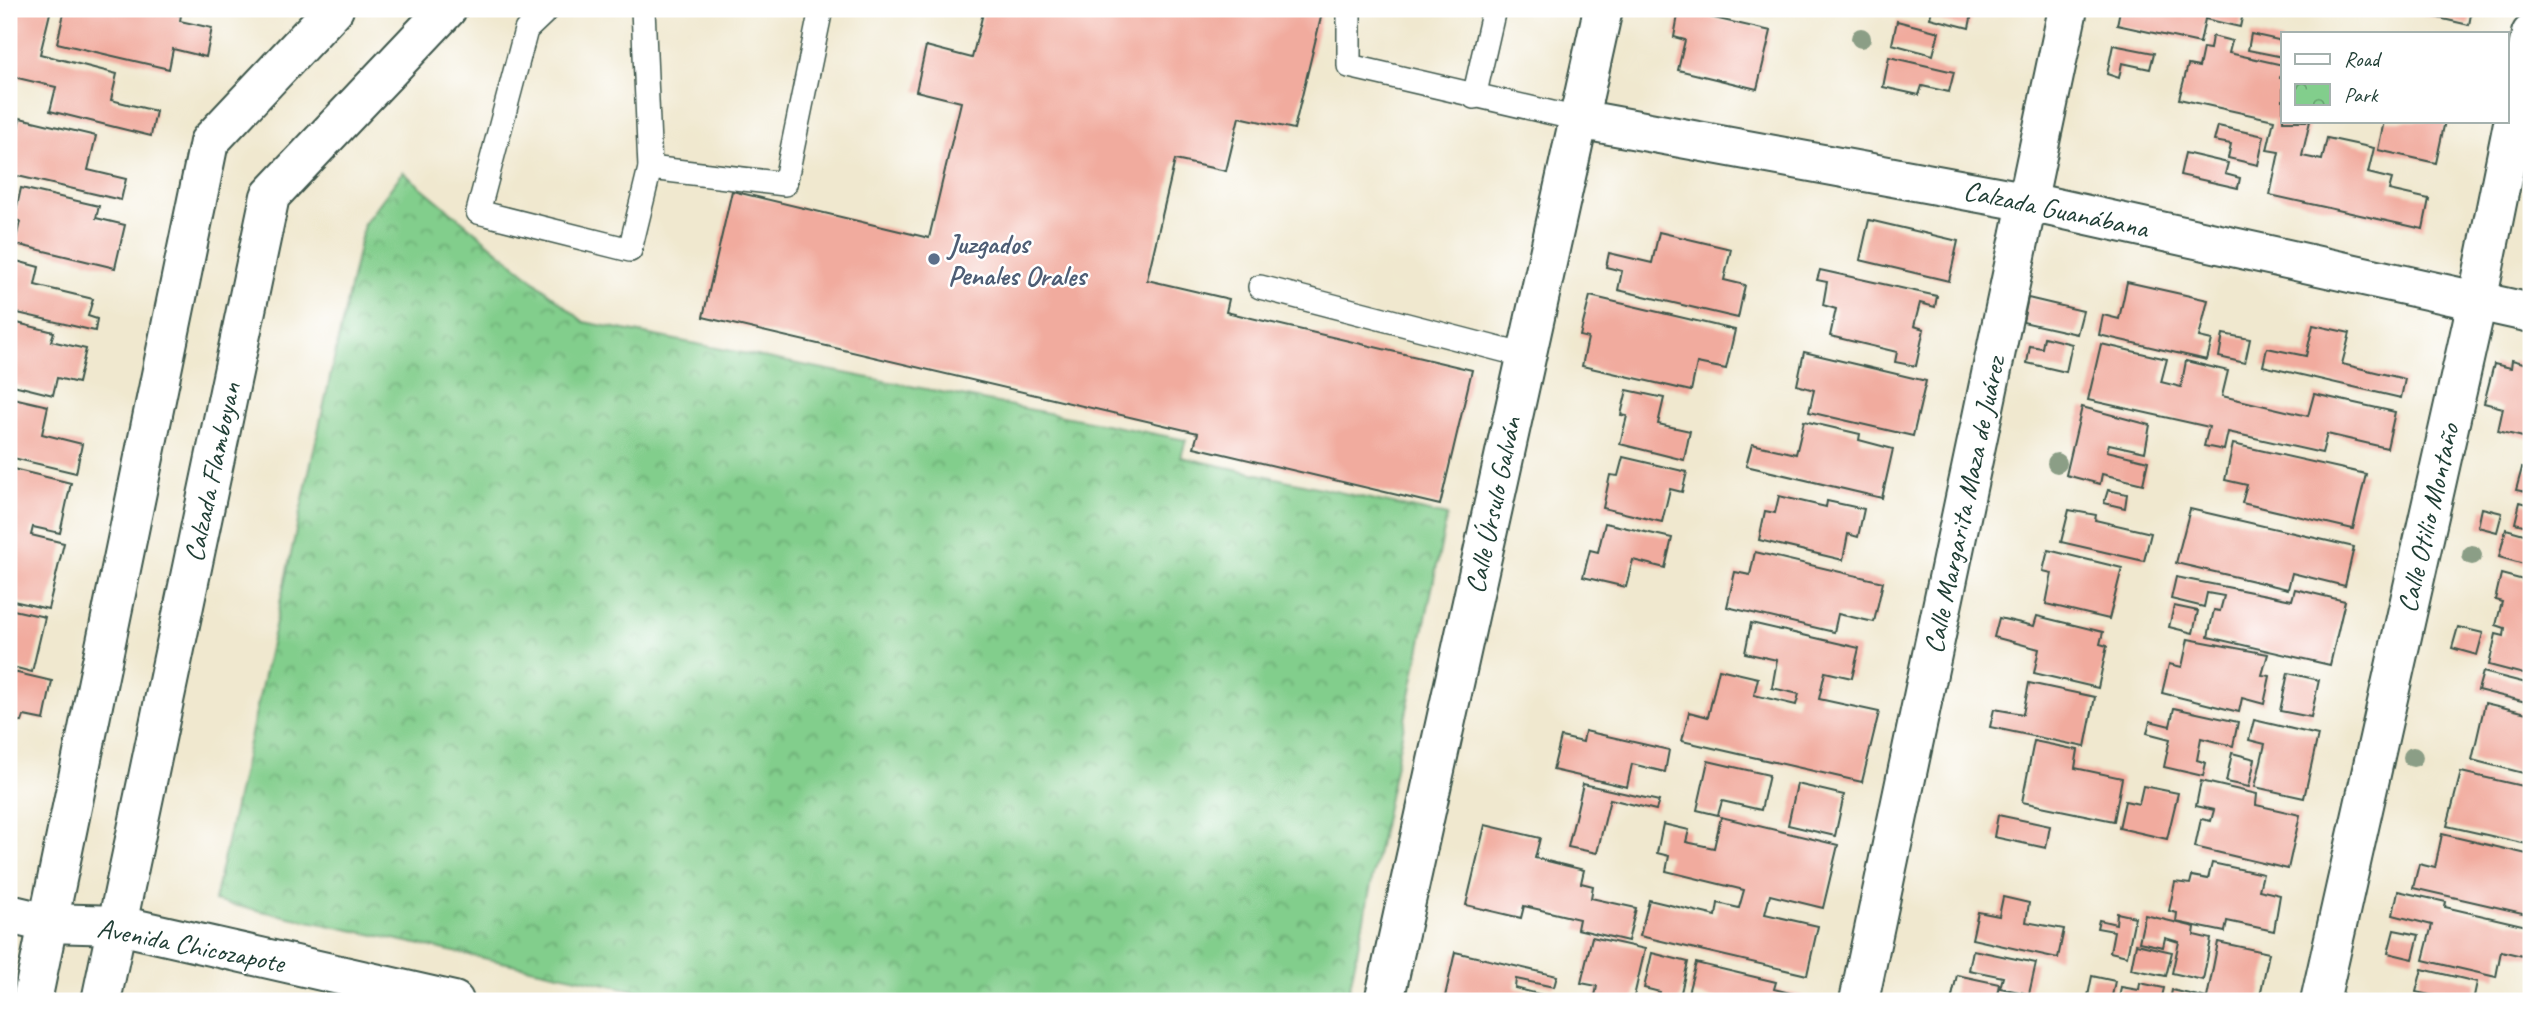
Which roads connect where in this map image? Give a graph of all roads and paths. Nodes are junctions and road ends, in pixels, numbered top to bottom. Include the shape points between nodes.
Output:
1 (334, 9) edge
2 (447, 9) edge
3 (548, 9) edge
4 (643, 9) edge
5 (821, 9) edge
6 (1349, 9) edge
7 (1494, 9) edge
8 (1603, 9) edge
9 (2068, 9) edge
10 (2531, 34) edge
11 (1474, 97) junction
12 (1578, 119) junction
13 (650, 168) junction
14 (2029, 202) junction
15 (1260, 287) dead end
16 (2477, 302) junction
17 (2531, 313) edge
18 (1526, 356) junction
19 (9, 914) edge
20 (47, 923) junction
21 (118, 925) junction
22 (9, 1000) edge
23 (15, 1001) edge
24 (32, 1001) edge
25 (101, 1001) edge
26 (454, 1001) edge
27 (1384, 1001) edge
28 (1859, 1001) edge
29 (2320, 1001) edge

1 - 20 street via 209,142
2 - 21 street, Calzada Flamboyan via 270,196
3 - 13 lane via 526,30 478,212 630,250
4 - 13 lane
5 - 13 lane via 785,184
6 - 11 lane via 1349,66
7 - 11 lane
8 - 12 street, Calle Úrsulo Galván
9 - 14 street, Calle Margarita Maza de Juárez
10 - 16 street, Calle Otilio Montaño
11 - 12 lane
12 - 14 street, Calzada Guanábana
12 - 18 street, Calle Úrsulo Galván
14 - 16 street, Calzada Guanábana
14 - 28 street, Calle Margarita Maza de Juárez
15 - 18 lane
16 - 17 street, Calzada Guanábana
16 - 29 street, Calle Otilio Montaño
18 - 27 street, Calle Úrsulo Galván
19 - 20 street, Avenida Chicozapote
20 - 21 street, Avenida Chicozapote
20 - 24 street
21 - 25 street, Calzada Flamboyan
21 - 26 street, Avenida Chicozapote
22 - 23 street

